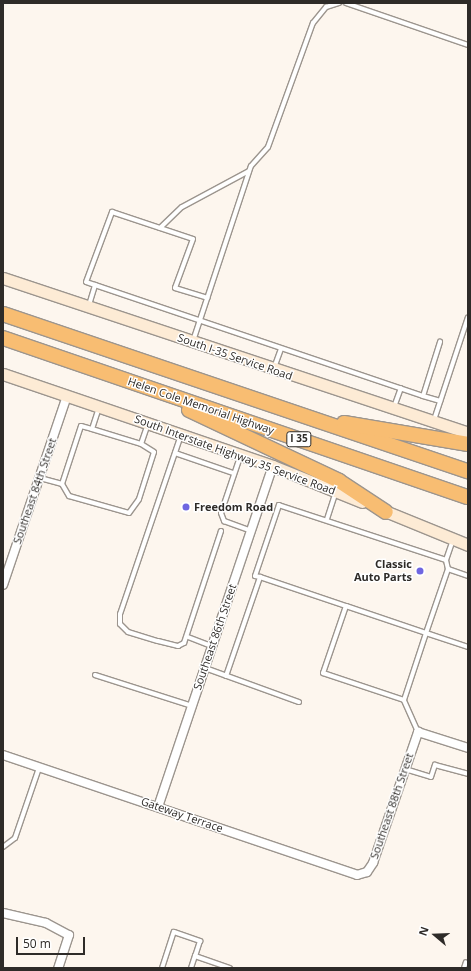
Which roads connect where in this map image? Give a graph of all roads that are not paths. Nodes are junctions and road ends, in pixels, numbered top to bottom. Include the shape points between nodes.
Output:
1 (339, 3) edge
2 (346, 3) edge
3 (468, 45) edge
4 (249, 171) junction
5 (160, 228) junction
6 (3, 278) edge
7 (95, 286) junction
8 (207, 298) junction
9 (88, 307) junction
10 (3, 314) edge
11 (468, 317) edge
12 (199, 321) junction
13 (3, 338) edge
14 (440, 342) dead end
15 (192, 343) junction
16 (281, 349) junction
17 (273, 370) junction
18 (3, 374) edge
19 (131, 382) junction
20 (401, 388) junction
21 (67, 396) junction
22 (423, 396) junction
23 (440, 401) junction
24 (99, 407) junction
25 (393, 411) junction
26 (312, 419) junction
27 (148, 424) junction
28 (433, 424) junction
29 (92, 429) junction
30 (468, 433) edge
31 (182, 435) junction
32 (141, 444) junction
33 (468, 444) edge
34 (175, 453) junction
35 (240, 455) junction
36 (273, 466) junction
37 (468, 471) edge
38 (233, 473) junction
39 (39, 478) junction
40 (62, 484) junction
41 (337, 491) junction
42 (468, 496) edge
43 (386, 512) junction
44 (327, 520) junction
45 (221, 531) dead end
46 (251, 531) junction
47 (453, 540) junction
48 (468, 545) edge
49 (446, 560) junction
50 (448, 569) junction
51 (468, 576) edge
52 (260, 577) junction
53 (3, 585) edge
54 (346, 606) junction
55 (426, 633) junction
56 (188, 637) junction
57 (212, 646) junction
58 (468, 647) edge
59 (205, 668) junction
60 (95, 674) dead end
61 (226, 676) junction
62 (404, 700) junction
63 (299, 702) dead end
64 (192, 706) junction
65 (418, 732) junction
66 (468, 748) edge
67 (3, 755) edge
68 (39, 767) junction
69 (404, 769) junction
70 (468, 774) edge
71 (158, 807) junction
72 (3, 847) edge
73 (361, 874) joint
74 (3, 913) edge
75 (195, 956) junction
76 (466, 962) dead end
77 (58, 968) edge
78 (162, 968) edge
79 (191, 968) edge
80 (230, 968) edge
81 (464, 968) edge

1 - 4 lane via 326,7 313,23 268,147
2 - 3 lane
4 - 5 lane via 182,207
4 - 8 lane
5 - 7 lane via 112,212 86,282
5 - 8 lane via 193,240 175,288
6 - 9 main road, South I-35 Service Road
7 - 9 lane
7 - 12 lane
8 - 12 lane
9 - 15 main road, South I-35 Service Road
10 - 26 highway, I 35
11 - 23 lane
12 - 15 lane
12 - 16 lane
13 - 19 highway, Helen Cole Memorial Highway / I 35
14 - 22 lane
15 - 17 main road, South I-35 Service Road
16 - 17 lane
16 - 20 lane
17 - 25 main road, South I-35 Service Road
18 - 21 main road
19 - 42 highway, Helen Cole Memorial Highway / I 35
19 - 43 highway via 339,482
20 - 22 lane
20 - 25 lane
21 - 24 main road, South Interstate Highway 35 Service Road
21 - 39 street, Southeast 84th Street
22 - 23 lane
23 - 28 lane
24 - 27 main road, South Interstate Highway 35 Service Road
24 - 29 lane
25 - 28 main road, South I-35 Service Road
26 - 33 highway
26 - 37 highway, I 35
27 - 31 main road, South Interstate Highway 35 Service Road
27 - 32 lane
28 - 30 main road, South I-35 Service Road
29 - 32 lane
29 - 40 lane via 81,426
31 - 34 lane
31 - 35 main road, South Interstate Highway 35 Service Road
32 - 40 lane via 154,452 139,498 129,513 69,496
34 - 38 lane
34 - 56 lane via 120,614 120,624 128,632 178,646
35 - 36 main road, South Interstate Highway 35 Service Road
35 - 38 lane
36 - 41 main road, South Interstate Highway 35 Service Road
36 - 46 street, Southeast 86th Street
38 - 46 lane via 221,513 224,521
39 - 40 lane
39 - 53 street, Southeast 84th Street
41 - 43 main road, South Interstate Highway 35 Service Road
41 - 44 lane
43 - 47 main road, South Interstate Highway 35 Service Road
44 - 49 lane
44 - 52 lane via 279,505 255,576
45 - 56 lane
46 - 57 street, Southeast 86th Street
47 - 48 main road, South Interstate Highway 35 Service Road
47 - 49 lane
49 - 50 lane
50 - 51 lane
50 - 55 lane
52 - 54 lane
52 - 61 lane
54 - 55 lane
54 - 62 lane via 323,673
55 - 58 lane
55 - 62 lane
56 - 57 lane
57 - 59 street, Southeast 86th Street
59 - 61 lane
59 - 64 street, Southeast 86th Street
60 - 64 lane
61 - 63 lane
62 - 65 lane
64 - 71 street, Southeast 86th Street
65 - 66 street
65 - 69 street, Southeast 88th Street
67 - 68 street, Gateway Terrace
68 - 71 street, Gateway Terrace
68 - 72 lane via 15,838
69 - 70 lane via 431,777 435,765
69 - 73 street, Southeast 88th Street via 373,863
71 - 73 street, Gateway Terrace via 344,872
74 - 77 street via 46,923 69,935
75 - 78 lane via 200,941 174,932
75 - 79 lane
75 - 80 lane
76 - 81 lane

